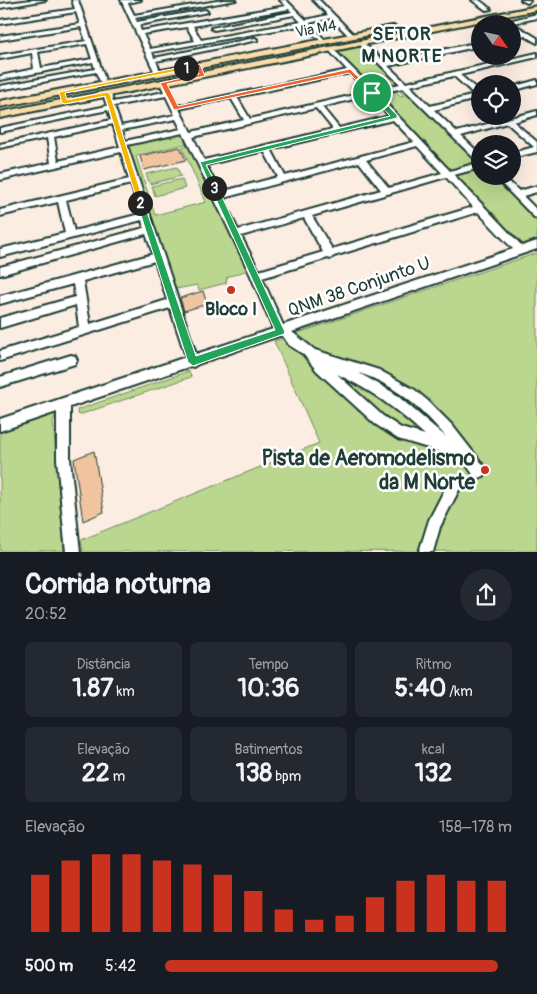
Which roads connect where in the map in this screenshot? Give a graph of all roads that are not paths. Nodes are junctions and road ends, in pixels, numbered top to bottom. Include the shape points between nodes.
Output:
1 (43, 0) edge
2 (75, 0) edge
3 (138, 0) edge
4 (234, 0) edge
5 (284, 0) edge
6 (316, 0) edge
7 (477, 0) edge
8 (528, 0) edge
9 (31, 1) edge
10 (125, 1) edge
11 (0, 6) edge
12 (290, 7) junction
13 (537, 8) edge
14 (488, 9) junction
15 (78, 10) junction
16 (205, 12) dead end
17 (296, 13) junction
18 (245, 15) junction
19 (503, 15) edge
20 (333, 16) junction
21 (537, 16) edge
22 (29, 17) junction
23 (132, 17) junction
24 (521, 20) edge
25 (430, 21) junction
26 (471, 21) edge
27 (0, 22) edge
28 (304, 22) junction
29 (136, 24) junction
30 (189, 24) junction
31 (413, 24) junction
32 (84, 25) junction
33 (214, 28) dead end
34 (436, 28) junction
35 (418, 31) junction
36 (521, 31) edge
37 (32, 33) junction
38 (140, 33) junction
39 (526, 34) junction
40 (521, 35) edge
41 (352, 36) junction
42 (0, 38) edge
43 (536, 39) edge
44 (255, 40) dead end
45 (323, 41) junction
46 (89, 42) junction
47 (199, 42) junction
48 (361, 43) junction
49 (471, 46) edge
50 (331, 49) junction
51 (35, 51) junction
52 (148, 51) junction
53 (537, 55) edge
54 (0, 57) edge
55 (521, 59) edge
56 (95, 60) junction
57 (152, 60) junction
58 (382, 65) junction
59 (496, 65) edge
60 (198, 66) junction
61 (98, 70) junction
62 (38, 71) junction
63 (350, 71) junction
64 (158, 72) junction
65 (203, 74) junction
66 (455, 74) junction
67 (0, 78) edge
68 (537, 82) edge
69 (102, 83) junction
70 (163, 83) junction
71 (405, 86) junction
72 (521, 86) edge
73 (0, 88) edge
74 (471, 88) edge
75 (62, 92) junction
76 (168, 93) junction
77 (372, 93) junction
78 (107, 94) junction
79 (233, 96) junction
80 (471, 98) edge
81 (65, 103) junction
82 (0, 104) edge
83 (317, 105) junction
84 (111, 106) junction
85 (429, 109) junction
86 (177, 112) junction
87 (537, 113) edge
88 (0, 115) edge
89 (394, 117) junction
90 (521, 117) edge
91 (248, 121) junction
92 (117, 125) junction
93 (491, 125) edge
94 (513, 125) edge
95 (0, 130) edge
96 (338, 131) junction
97 (187, 132) junction
98 (456, 135) junction
99 (50, 136) junction
100 (420, 144) junction
101 (0, 146) edge
102 (123, 147) junction
103 (266, 148) junction
104 (537, 148) edge
105 (471, 150) edge
106 (521, 153) edge
107 (361, 159) junction
108 (202, 163) junction
109 (55, 164) junction
110 (471, 168) edge
111 (448, 174) junction
112 (0, 177) edge
113 (283, 179) junction
114 (134, 181) junction
115 (507, 185) edge
116 (537, 189) edge
117 (386, 191) junction
118 (517, 195) junction
119 (218, 196) junction
120 (62, 198) junction
121 (479, 208) junction
122 (0, 213) edge
123 (306, 214) junction
124 (537, 215) edge
125 (145, 216) junction
126 (149, 230) junction
127 (236, 234) junction
128 (70, 235) junction
129 (537, 245) edge
130 (520, 251) junction
131 (0, 253) edge
132 (330, 255) junction
133 (158, 256) junction
134 (0, 271) edge
135 (256, 276) junction
136 (78, 278) junction
137 (80, 299) junction
138 (0, 300) edge
139 (174, 302) junction
140 (0, 323) edge
141 (85, 329) junction
142 (280, 332) junction
143 (312, 354) junction
144 (0, 356) edge
145 (71, 360) dead end
146 (193, 362) junction
147 (0, 382) edge
148 (64, 404) junction
149 (0, 425) edge
150 (389, 427) junction
151 (443, 444) junction
152 (455, 452) junction
153 (454, 486) dead end
154 (73, 552) edge
155 (426, 552) edge

1 - 9 street
2 - 15 street
3 - 10 street
4 - 18 street
4 - 23 street
5 - 12 street
6 - 20 street
7 - 14 street
8 - 14 main road, Via M4
9 - 11 street
10 - 23 street
12 - 17 street
12 - 18 street
13 - 19 main road
14 - 25 main road, Via M4
15 - 22 street
15 - 32 street
16 - 29 street
17 - 28 street
17 - 33 street
18 - 30 street
20 - 28 street
20 - 41 street
21 - 24 street
22 - 27 street
22 - 37 street
23 - 29 street
25 - 31 main road, Via M4
25 - 34 main road via 426,25
26 - 34 main road
28 - 45 street
28 - 47 street
29 - 38 street
30 - 38 street
30 - 47 street
31 - 35 main road via 422,27
31 - 41 main road, Via M4
32 - 37 street
32 - 46 street
34 - 35 main road
35 - 48 main road
36 - 39 street
37 - 42 street
38 - 52 street
39 - 40 street
39 - 43 street
41 - 45 main road, Via M4
44 - 57 street
45 - 60 main road, Via M4
46 - 51 street
46 - 56 street
47 - 52 street
48 - 50 main road
48 - 58 street
49 - 58 street
50 - 63 street
50 - 65 main road
51 - 54 street
51 - 62 street
52 - 57 street
53 - 55 street
56 - 61 street
56 - 62 street
57 - 64 street
58 - 71 street
59 - 66 street
60 - 64 main road, Via M4
60 - 65 main road
61 - 69 street
61 - 73 street
62 - 67 street
63 - 77 street
63 - 79 street
64 - 69 main road, Via M4
65 - 70 main road
66 - 71 street
66 - 74 street
68 - 72 street
69 - 75 main road, Via M4
70 - 76 street
70 - 78 main road
71 - 77 street
71 - 85 street
75 - 81 main road
75 - 82 main road, Via M4
76 - 84 street
76 - 86 street
77 - 83 street
77 - 89 street
78 - 81 main road
78 - 84 street
79 - 86 street
79 - 91 street
80 - 85 street
81 - 88 main road
83 - 91 street
83 - 96 street
84 - 92 street
84 - 95 street
85 - 98 street
86 - 92 street
86 - 97 street
87 - 90 street
89 - 96 street
89 - 100 street
91 - 97 street
92 - 99 street
92 - 102 street
93 - 98 street
94 - 104 street
96 - 103 street
97 - 102 street
97 - 108 street
98 - 105 street
99 - 101 street
99 - 109 street
100 - 107 street
100 - 111 street
102 - 109 street
102 - 114 street
103 - 108 street
103 - 113 street
104 - 106 street
107 - 113 street
107 - 117 street
108 - 119 street
109 - 112 street
110 - 111 street
111 - 117 street
111 - 121 street
113 - 119 street
114 - 120 street
114 - 125 street
115 - 118 street
116 - 118 street
117 - 123 street
118 - 124 street
119 - 127 street
120 - 122 street
120 - 128 street
121 - 130 street
121 - 132 street
123 - 127 street
123 - 132 street
125 - 126 street
125 - 128 street
126 - 133 street
126 - 134 street
127 - 135 street
128 - 131 street
129 - 130 street, QNM 38 Conjunto U
130 - 142 street, QNM 38 Conjunto U
132 - 135 street
133 - 136 street
133 - 139 street
135 - 142 street
136 - 137 street
136 - 138 street
137 - 140 street
137 - 141 street
139 - 141 street
139 - 146 street
141 - 144 street
142 - 146 street, QNM 38 Conjunto U
143 - 150 street via 341,386
143 - 151 street via 390,396
143 - 152 street via 360,367 402,389 444,423 480,471
145 - 147 street
146 - 148 street, QNM 38 Conjunto U
148 - 149 street, QNM 38 Conjunto U
148 - 154 street via 63,456
150 - 151 street
150 - 152 street via 408,438
151 - 152 street
153 - 155 street via 434,525

